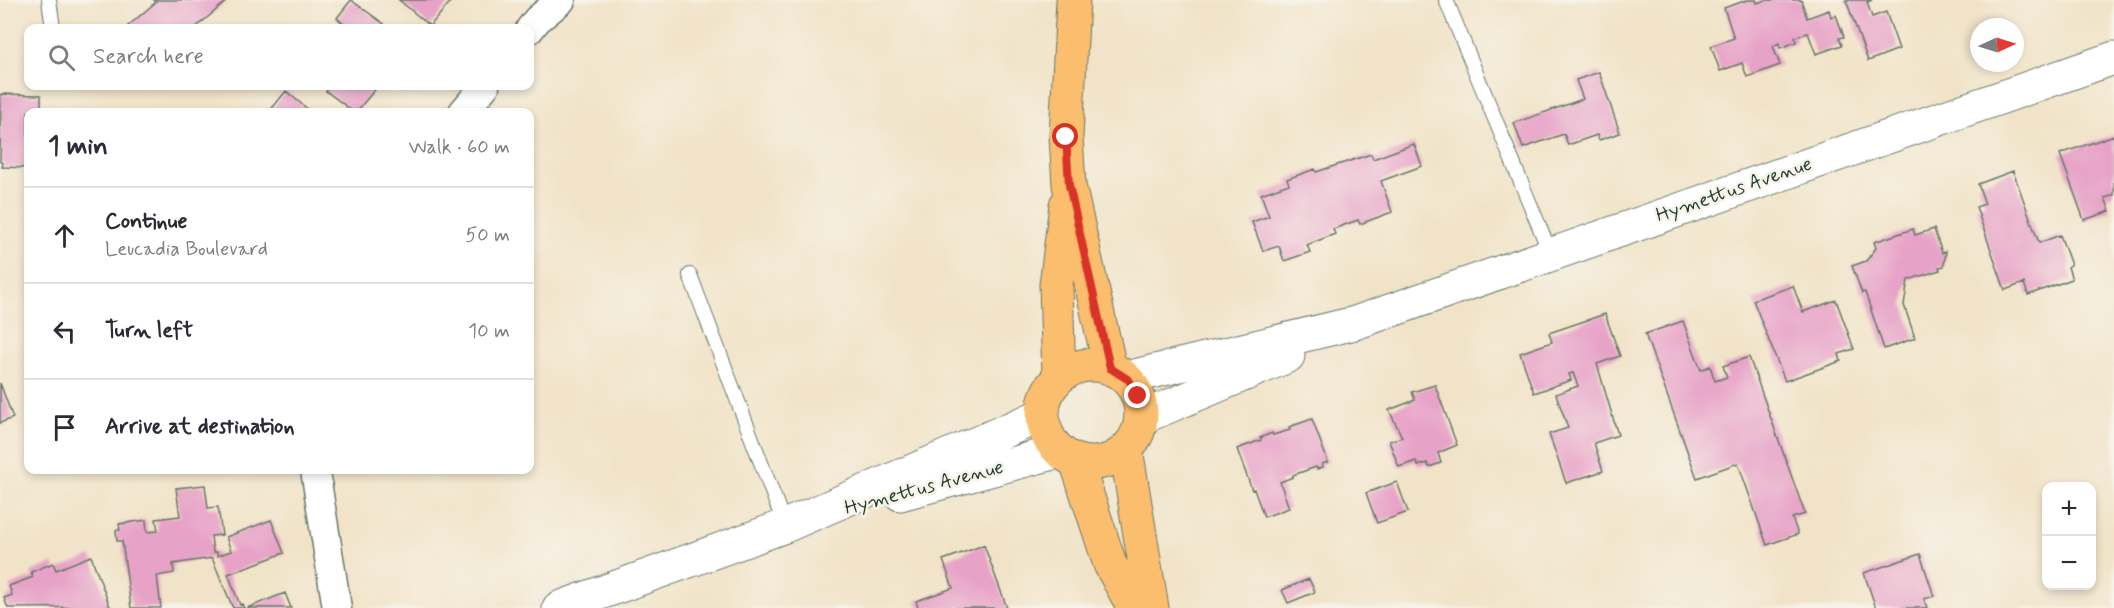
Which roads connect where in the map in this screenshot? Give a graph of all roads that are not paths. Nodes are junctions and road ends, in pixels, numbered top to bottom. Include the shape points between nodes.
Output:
1 (49, 0) edge
2 (561, 0) edge
3 (1073, 0) edge
4 (1446, 0) edge
5 (52, 24) edge
6 (534, 24) edge
7 (2114, 58) edge
8 (482, 90) edge
9 (466, 108) edge
10 (1069, 185) junction
11 (1551, 255) junction
12 (690, 275) dead end
13 (1355, 323) junction
14 (1118, 373) junction
15 (1059, 377) junction
16 (1042, 415) junction
17 (1141, 418) junction
18 (1126, 449) junction
19 (1068, 456) junction
20 (316, 474) edge
21 (787, 525) junction
22 (337, 608) edge
23 (560, 608) edge
24 (1134, 608) edge
25 (1152, 608) edge

1 - 5 lane
2 - 6 street
3 - 10 main road via 1066,137
4 - 11 lane
7 - 11 street, Hymettus Avenue
8 - 9 street
10 - 14 main road
10 - 15 main road via 1056,285
11 - 13 street, Hymettus Avenue
12 - 21 lane
13 - 14 street, Hymettus Avenue
13 - 17 street, Hymettus Avenue via 1282,359
14 - 15 main road via 1102,365 1083,364
14 - 17 main road via 1138,396
15 - 16 main road via 1045,396
16 - 19 main road via 1048,435
16 - 21 street, Hymettus Avenue
17 - 18 main road
18 - 19 main road via 1113,459 1095,464
18 - 25 main road
19 - 21 street, Hymettus Avenue
19 - 24 main road via 1110,564
20 - 22 street
21 - 23 street, Hymettus Avenue

